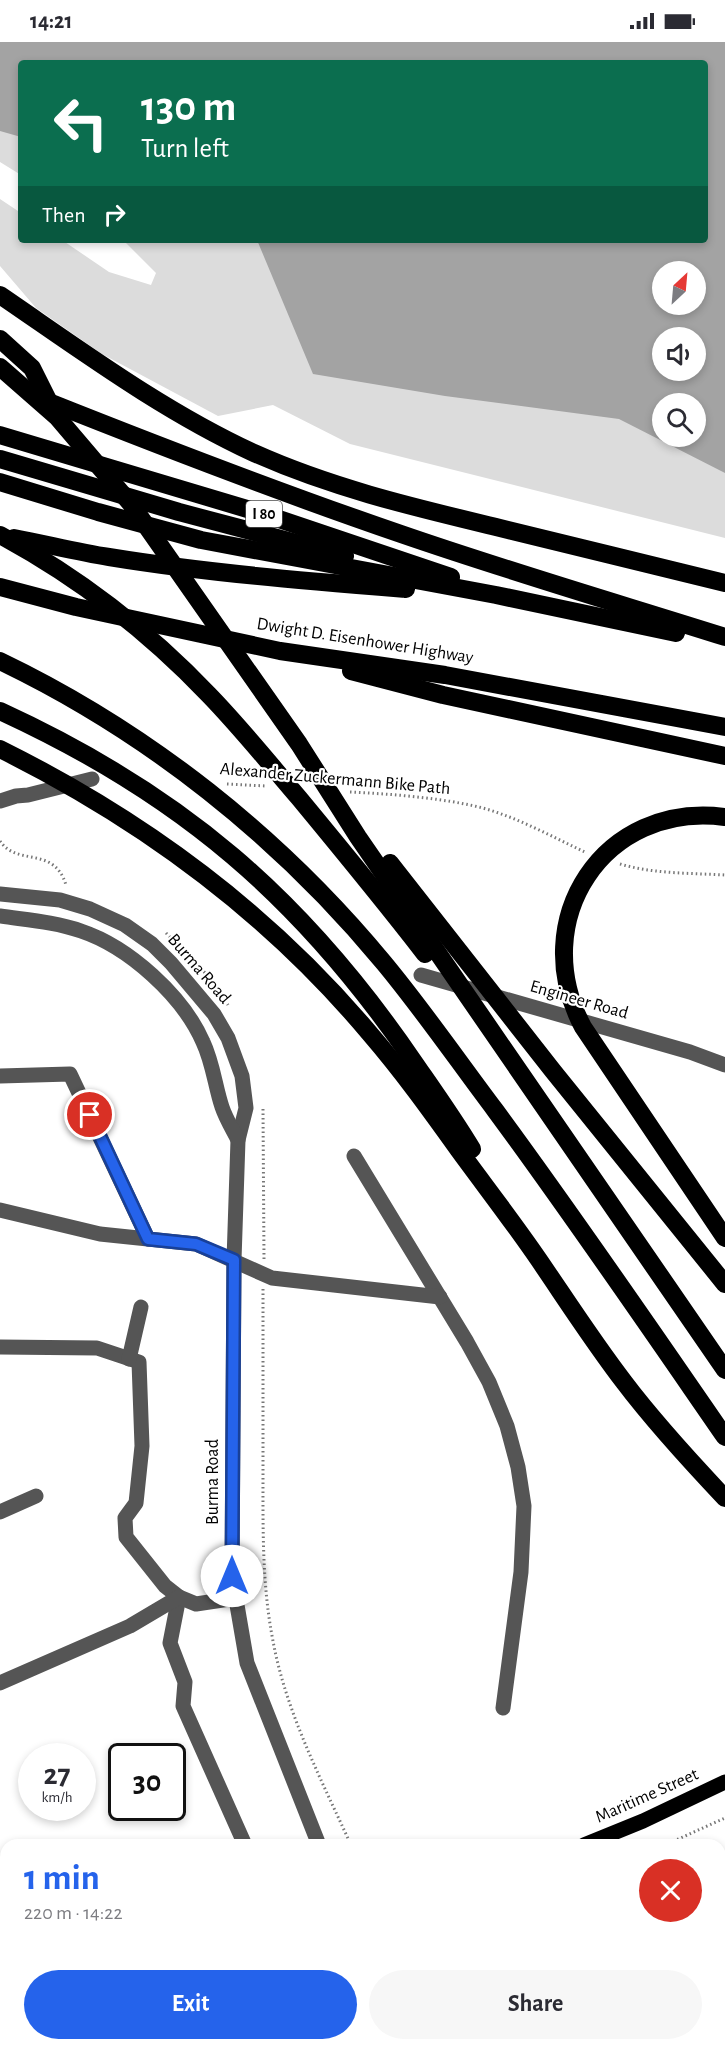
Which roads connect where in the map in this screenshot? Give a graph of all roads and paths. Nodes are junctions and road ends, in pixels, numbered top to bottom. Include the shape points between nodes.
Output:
1 (0, 295) edge
2 (0, 339) edge
3 (0, 367) edge
4 (0, 383) edge
5 (57, 417) junction
6 (0, 435) edge
7 (0, 459) edge
8 (0, 482) edge
9 (0, 535) edge
10 (725, 583) edge
11 (0, 587) edge
12 (524, 600) junction
13 (725, 637) edge
14 (725, 643) edge
15 (280, 651) junction
16 (0, 661) edge
17 (0, 711) edge
18 (725, 727) edge
19 (299, 744) junction
20 (0, 749) edge
21 (725, 756) edge
22 (92, 779) dead end
23 (223, 784) dead end
24 (267, 786) dead end
25 (343, 791) dead end
26 (0, 801) edge
27 (725, 817) edge
28 (0, 841) edge
29 (586, 853) dead end
30 (614, 862) dead end
31 (725, 875) edge
32 (66, 887) dead end
33 (0, 894) edge
34 (0, 916) edge
35 (421, 975) dead end
36 (725, 1065) edge
37 (0, 1076) edge
38 (546, 1110) junction
39 (238, 1140) junction
40 (354, 1156) dead end
41 (0, 1210) edge
42 (520, 1232) junction
43 (725, 1238) edge
44 (148, 1239) junction
45 (234, 1260) junction
46 (264, 1267) junction
47 (725, 1284) edge
48 (440, 1297) junction
49 (141, 1307) dead end
50 (0, 1347) edge
51 (129, 1359) junction
52 (725, 1370) edge
53 (725, 1437) edge
54 (36, 1496) dead end
55 (725, 1498) edge
56 (0, 1512) edge
57 (179, 1597) junction
58 (236, 1598) junction
59 (0, 1683) edge
60 (503, 1708) dead end
61 (725, 1782) edge
62 (725, 1818) edge
63 (242, 1839) edge
64 (317, 1839) edge
65 (348, 1839) edge
66 (599, 1839) edge
67 (678, 1839) edge

1 - 10 highway via 156,400 279,464 381,499
2 - 5 highway via 32,368
3 - 5 highway
4 - 13 highway via 338,512
5 - 19 highway via 131,504
6 - 12 highway, I 80 via 264,514
7 - 12 highway, I 80 via 249,531
8 - 12 highway, I 80 via 201,540
9 - 12 highway via 108,557 208,571
9 - 38 highway via 113,608 211,696 370,884
11 - 15 highway, Dwight D. Eisenhower Highway
12 - 14 highway, I 80
15 - 18 highway, Dwight D. Eisenhower Highway via 445,675
15 - 21 highway via 443,695
16 - 53 highway via 78,702 169,762 256,831 335,907 436,1030 580,1227
17 - 42 highway via 90,756 149,792 234,855 288,905 382,1015 465,1139
19 - 38 highway via 358,837
19 - 47 highway via 447,937
20 - 42 highway via 86,795 155,839 275,935 382,1047
22 - 26 street
23 - 24 path, Alexander Zuckermann Bike Path
25 - 29 path, Alexander Zuckermann Bike Path via 471,805
27 - 43 highway via 688,816 661,822 610,850 589,873 574,901 564,933 563,967 570,999 583,1027
28 - 32 path via 14,852 51,863
30 - 31 path via 666,872
33 - 39 street, Burma Road via 60,900 90,909 125,925 171,963 214,1014 228,1038 242,1076 246,1108
34 - 39 street, Burma Road via 83,932 108,943 166,987 203,1042 222,1108
35 - 36 street, Engineer Road
37 - 44 street via 70,1074
38 - 52 highway
39 - 45 street, Burma Road
40 - 48 street
41 - 44 street via 100,1234
42 - 55 highway via 620,1378
44 - 45 street via 196,1244
45 - 46 street
45 - 58 street, Burma Road via 232,1576
46 - 48 street via 272,1278
46 - 65 path via 266,1598 287,1696
48 - 60 street via 489,1382 507,1426 524,1506 521,1572
49 - 51 street
50 - 51 street via 97,1348
51 - 57 street via 139,1362 142,1446 136,1503 125,1518 126,1537 165,1586
54 - 56 street
57 - 58 street via 196,1604
57 - 59 street via 130,1626
57 - 63 street via 170,1642 185,1682 183,1706
58 - 64 street, Burma Road via 247,1663
61 - 66 main road, Maritime Street
62 - 67 path

